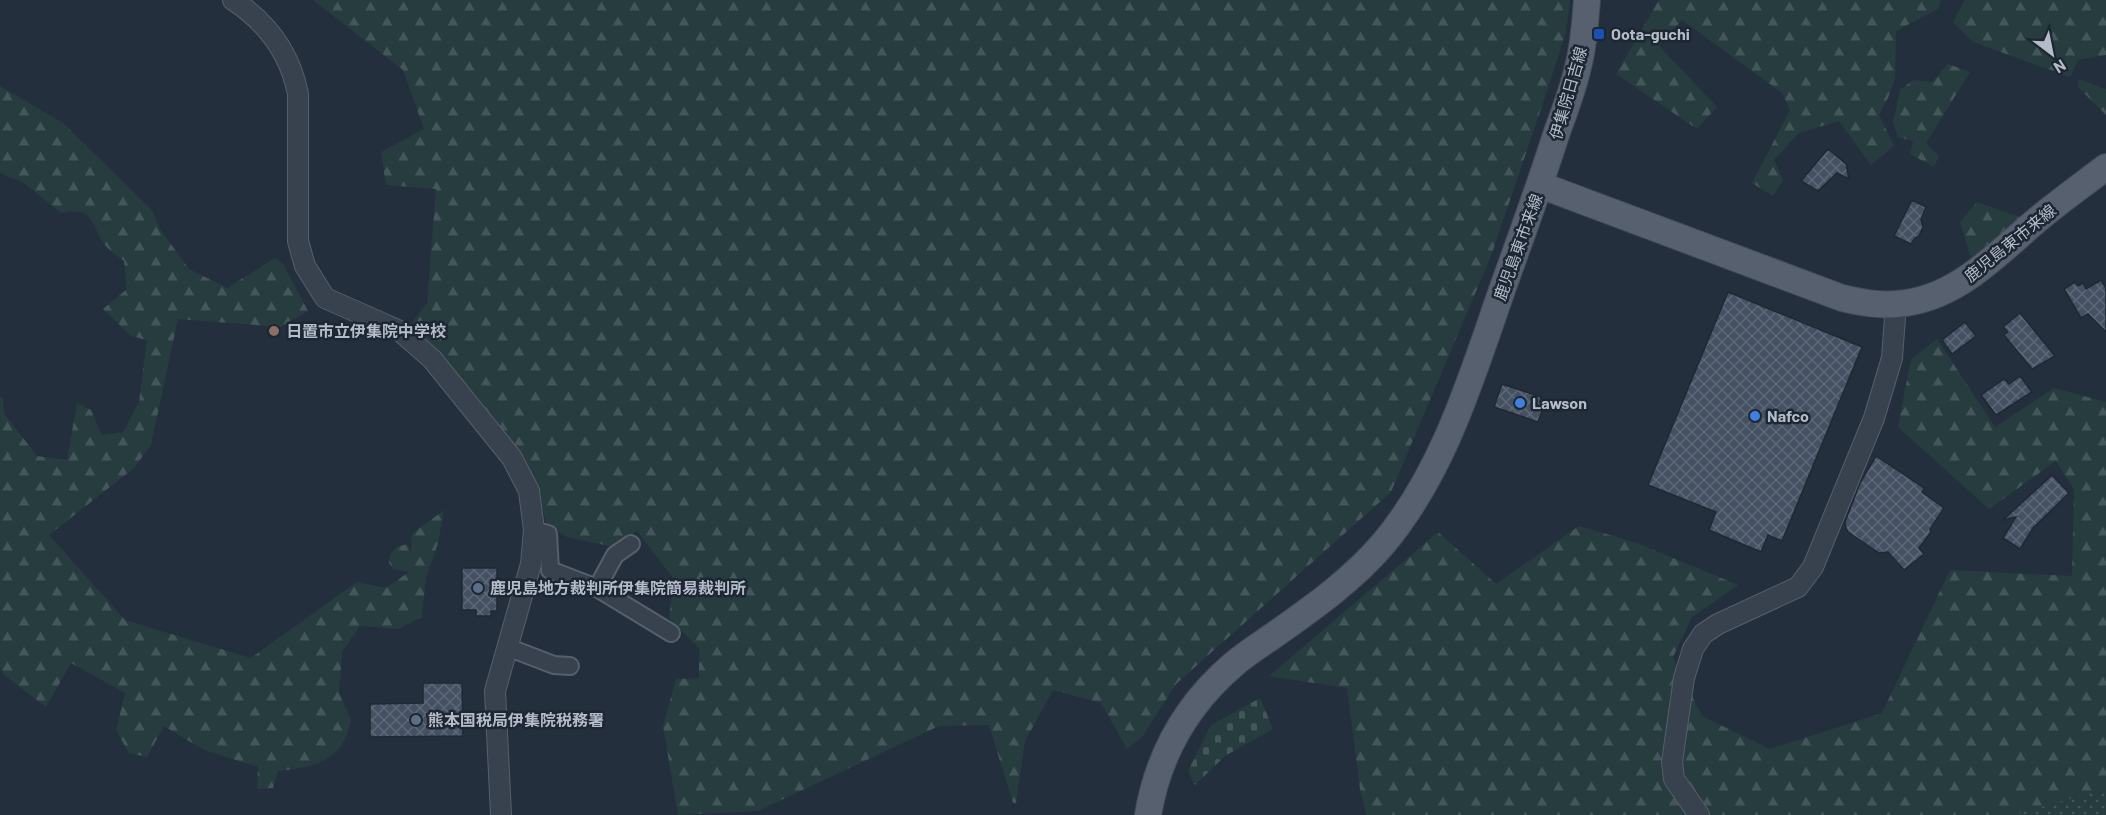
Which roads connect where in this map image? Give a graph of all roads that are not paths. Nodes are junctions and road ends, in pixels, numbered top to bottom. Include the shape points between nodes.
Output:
1 (233, 0) edge
2 (1587, 0) edge
3 (2106, 166) edge
4 (1540, 184) junction
5 (1896, 304) junction
6 (534, 530) junction
7 (631, 544) dead end
8 (597, 588) junction
9 (671, 633) dead end
10 (507, 647) junction
11 (570, 666) dead end
12 (501, 815) edge
13 (1148, 815) edge
14 (1699, 815) edge

1 - 6 street via 254,15 280,44 295,78 298,242 305,266 325,298 400,331 432,359 512,458 529,491
2 - 4 main road, 伊集院日吉線 via 1578,66
3 - 5 main road, 鹿児島東市来線 via 1952,289
4 - 5 main road, 鹿児島東市来線 via 1842,298
4 - 13 main road, 鹿児島東市来線 via 1450,431 1409,510 1355,575 1236,662 1210,686 1189,711 1170,744
5 - 14 street via 1892,358 1874,418 1813,567 1798,587 1718,624 1703,634 1693,649 1684,678 1672,762 1674,779
6 - 8 street via 548,534 550,570
6 - 10 street via 531,564
7 - 8 street via 615,555
8 - 9 street
10 - 11 street via 554,665
10 - 12 street via 495,691

